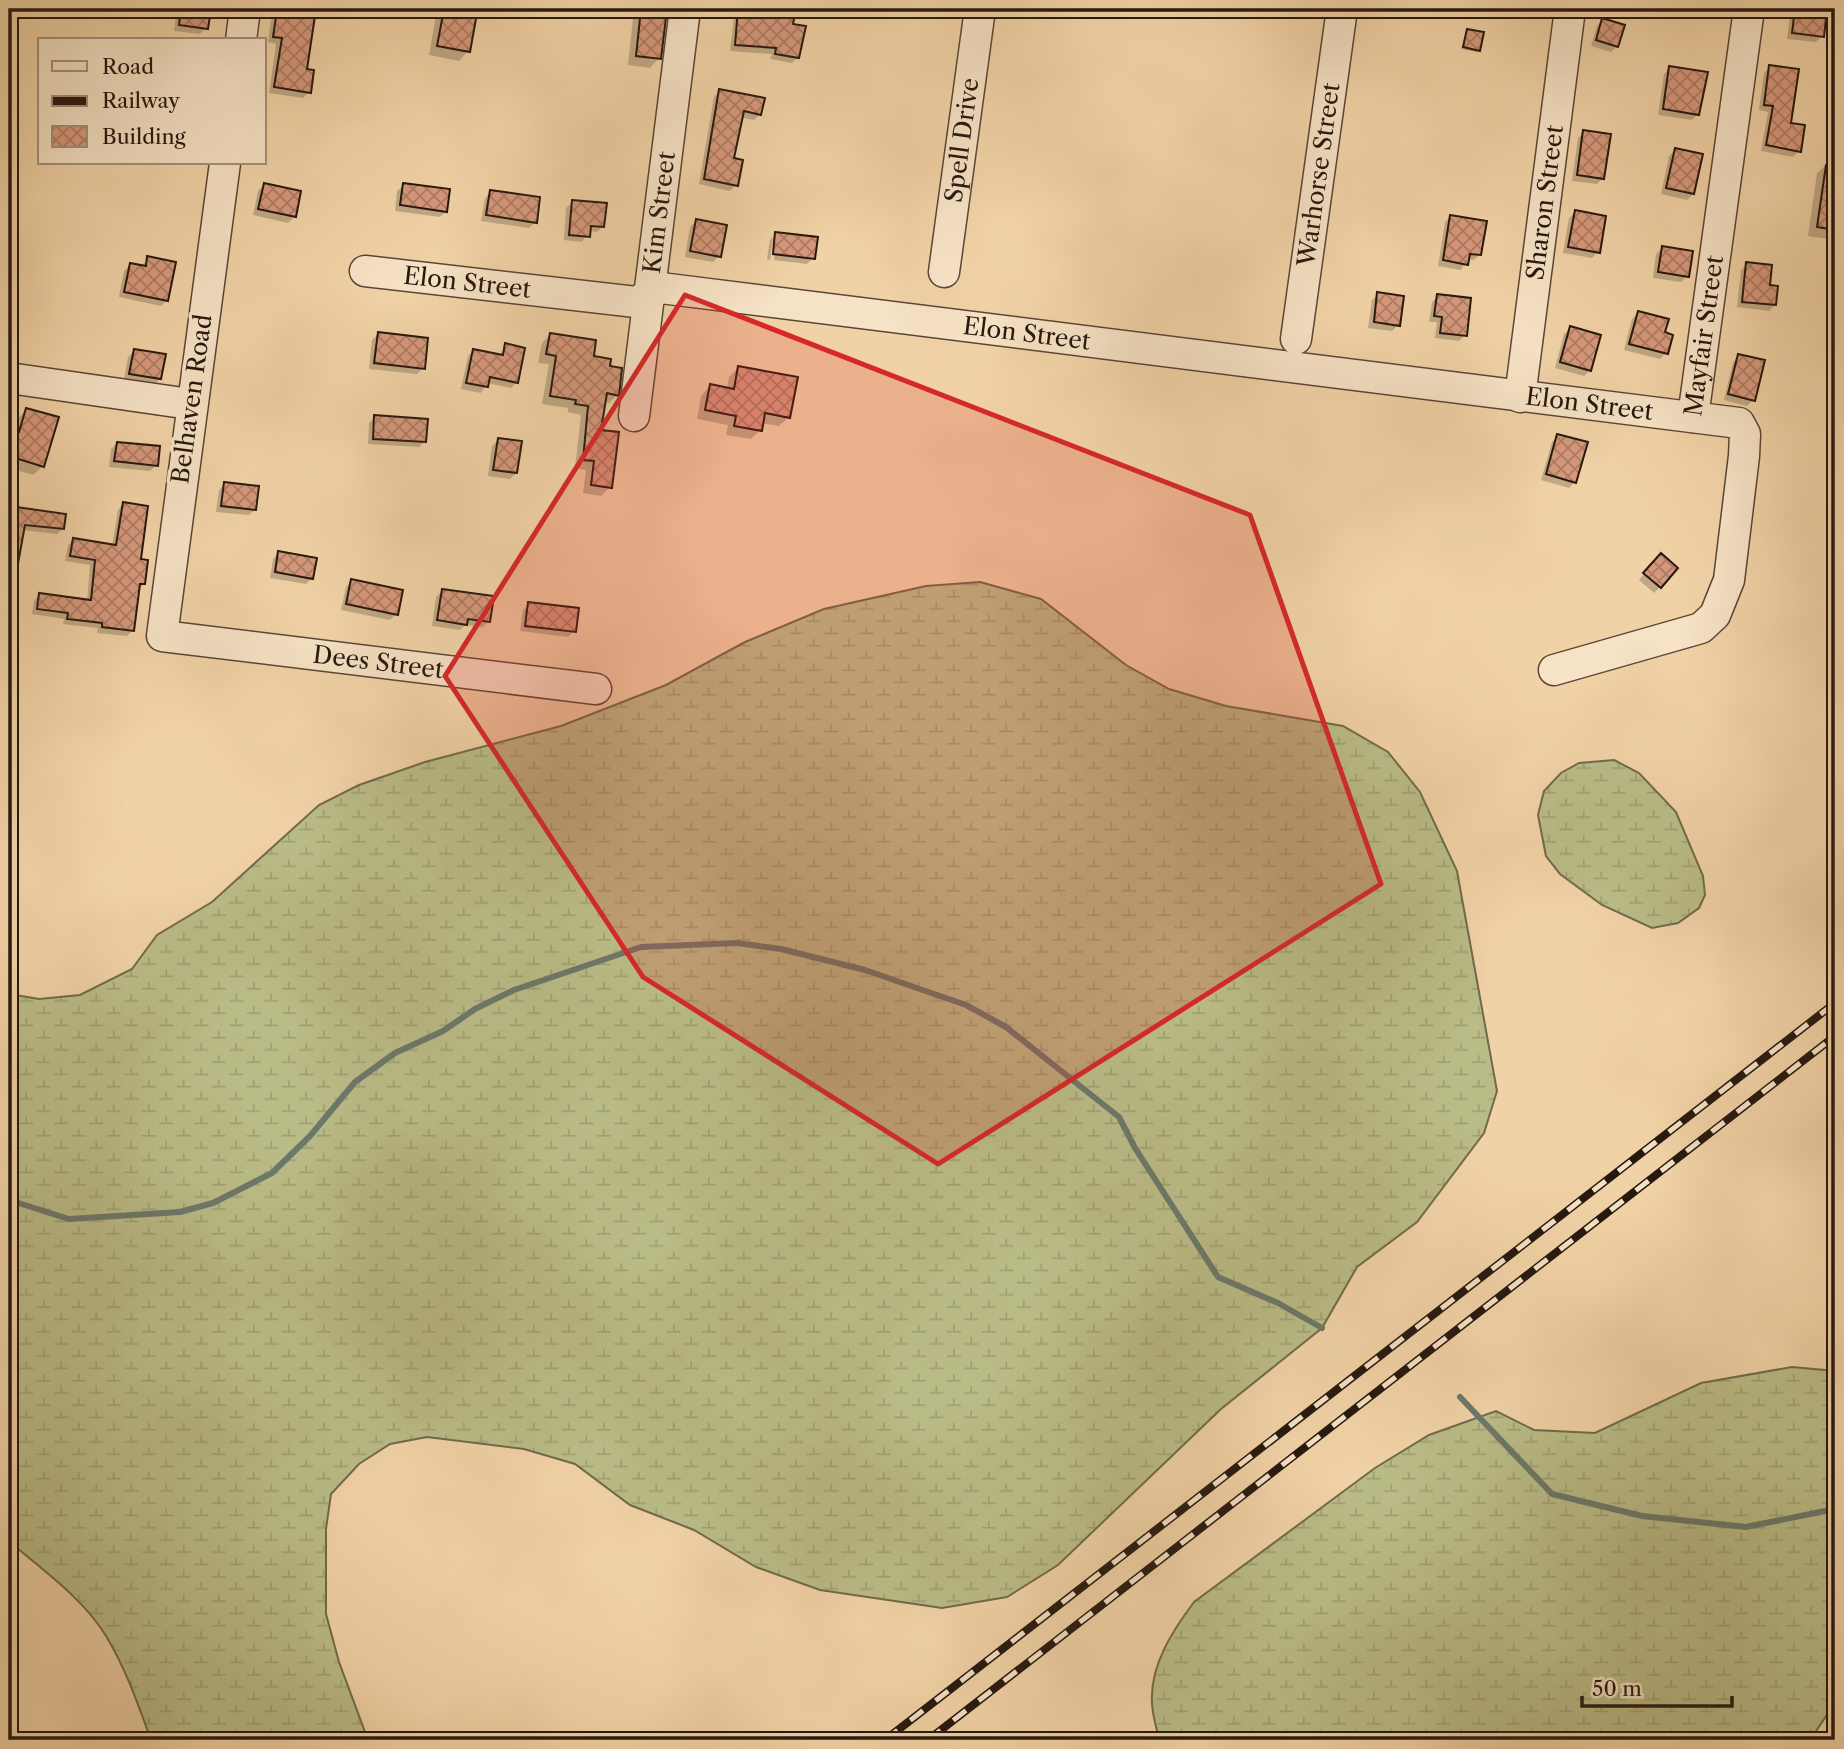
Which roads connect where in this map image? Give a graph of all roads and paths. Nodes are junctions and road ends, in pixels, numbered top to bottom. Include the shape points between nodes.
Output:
1 (245, 9) edge
2 (685, 9) edge
3 (980, 9) edge
4 (1342, 9) edge
5 (1570, 9) edge
6 (1749, 9) edge
7 (241, 38) edge
8 (225, 164) edge
9 (365, 271) dead end
10 (944, 272) dead end
11 (650, 294) junction
12 (1296, 338) dead end
13 (9, 378) edge
14 (1520, 397) junction
15 (190, 404) junction
16 (634, 416) dead end
17 (1693, 417) junction
18 (162, 636) joint
19 (1554, 670) dead end
20 (596, 689) dead end

1 - 7 street
2 - 11 street, Kim Street
3 - 10 street, Spell Drive
4 - 12 street, Warhorse Street
5 - 14 street, Sharon Street
6 - 17 street, Mayfair Street
8 - 15 street, Belhaven Road
9 - 11 street, Elon Street via 636,302
11 - 14 street, Elon Street via 661,288 675,289
11 - 16 street, Kim Street
13 - 15 street
14 - 17 street, Elon Street
15 - 18 street, Belhaven Road
17 - 19 street, Mayfair Street via 1739,423 1745,434 1724,599 1702,628
18 - 20 street, Dees Street

